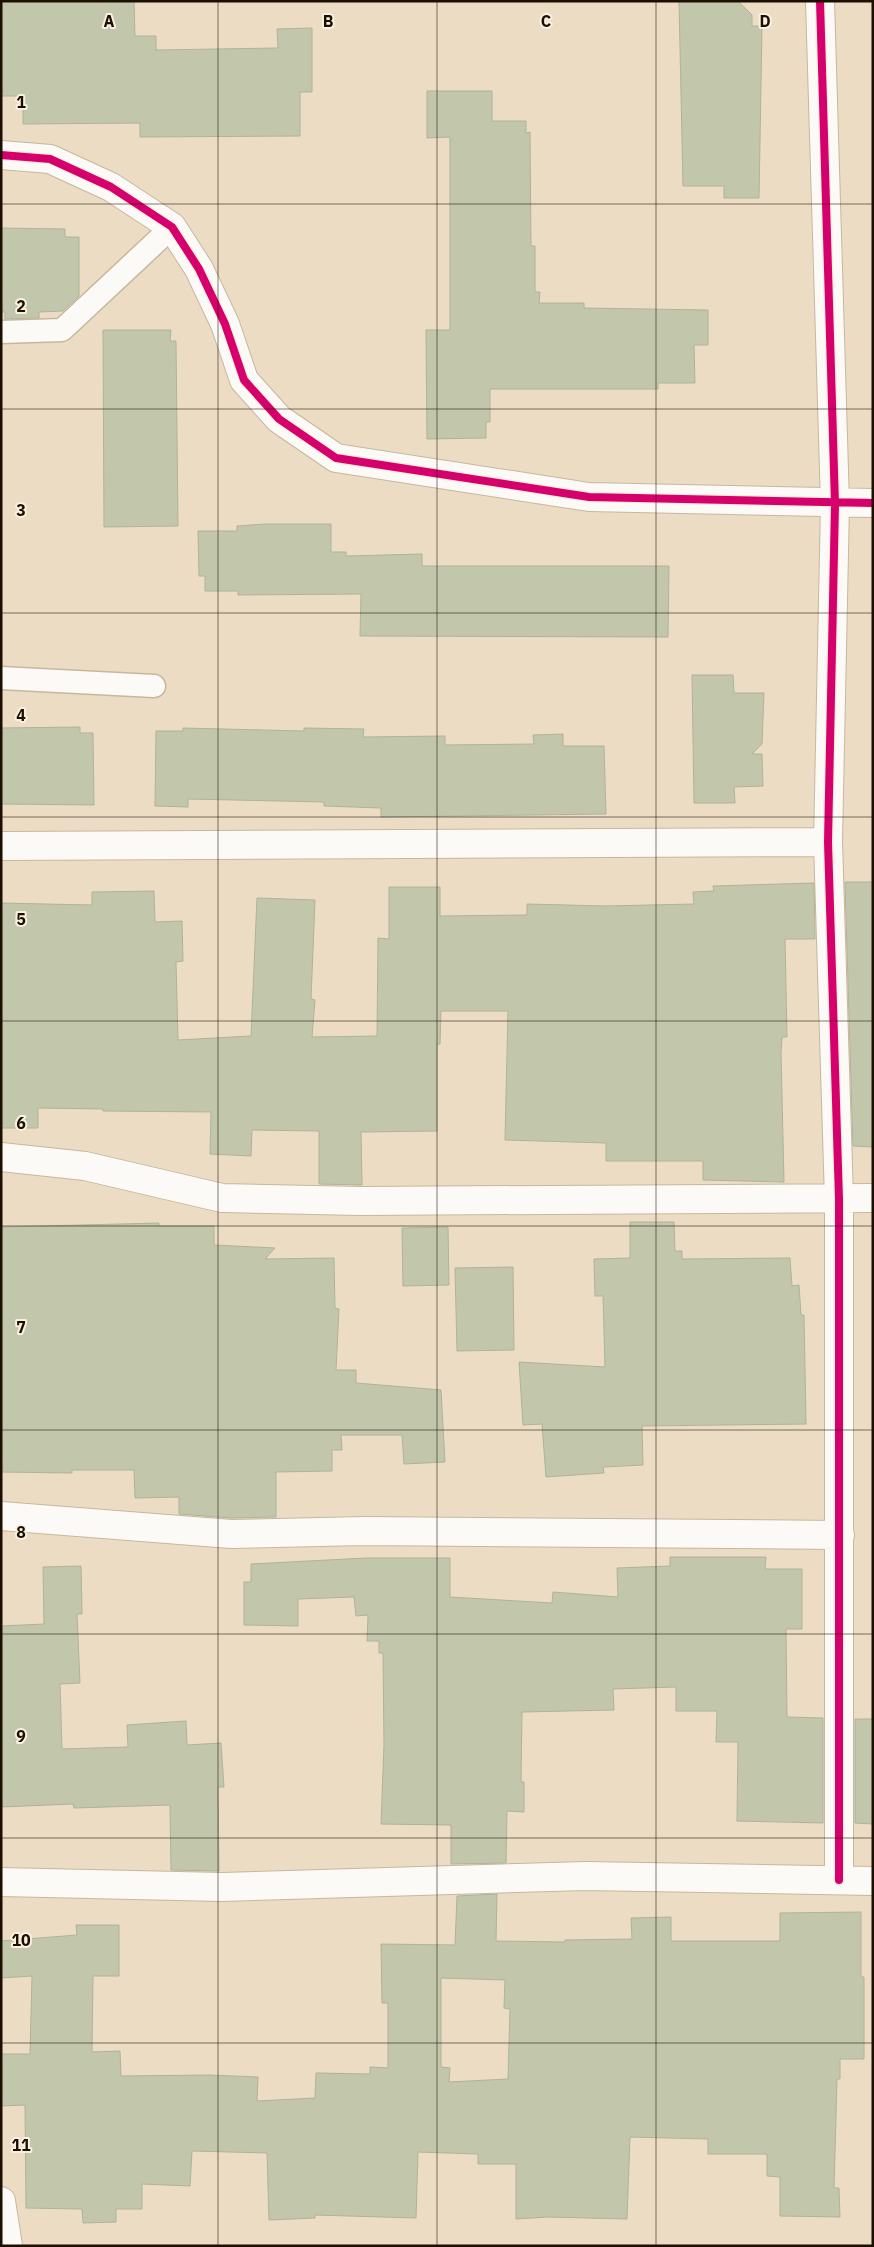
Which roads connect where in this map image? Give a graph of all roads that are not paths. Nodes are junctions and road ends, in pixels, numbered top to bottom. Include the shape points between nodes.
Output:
1 (820, 1) edge
2 (1, 155) edge
3 (172, 227) junction
4 (1, 332) edge
5 (873, 503) edge
6 (835, 504) junction
7 (1, 678) edge
8 (154, 686) dead end
9 (828, 842) junction
10 (1, 846) edge
11 (1, 1157) edge
12 (873, 1198) edge
13 (839, 1199) junction
14 (1, 1516) edge
15 (840, 1534) junction
16 (839, 1880) junction
17 (873, 1880) edge
18 (1, 1882) edge
19 (1, 2201) edge
20 (8, 2246) edge

1 - 6 street
2 - 3 street via 50,159 111,187
3 - 4 lane via 62,330
3 - 6 street via 199,269 225,324 244,380 279,419 336,458 589,497
5 - 6 street
6 - 9 street
7 - 8 lane
9 - 10 street
9 - 13 street
11 - 13 street via 85,1166 222,1198 360,1201
12 - 13 street
13 - 15 street
14 - 15 street via 231,1534 374,1531
15 - 16 street
16 - 17 street
16 - 18 street via 585,1876 222,1887
19 - 20 street

